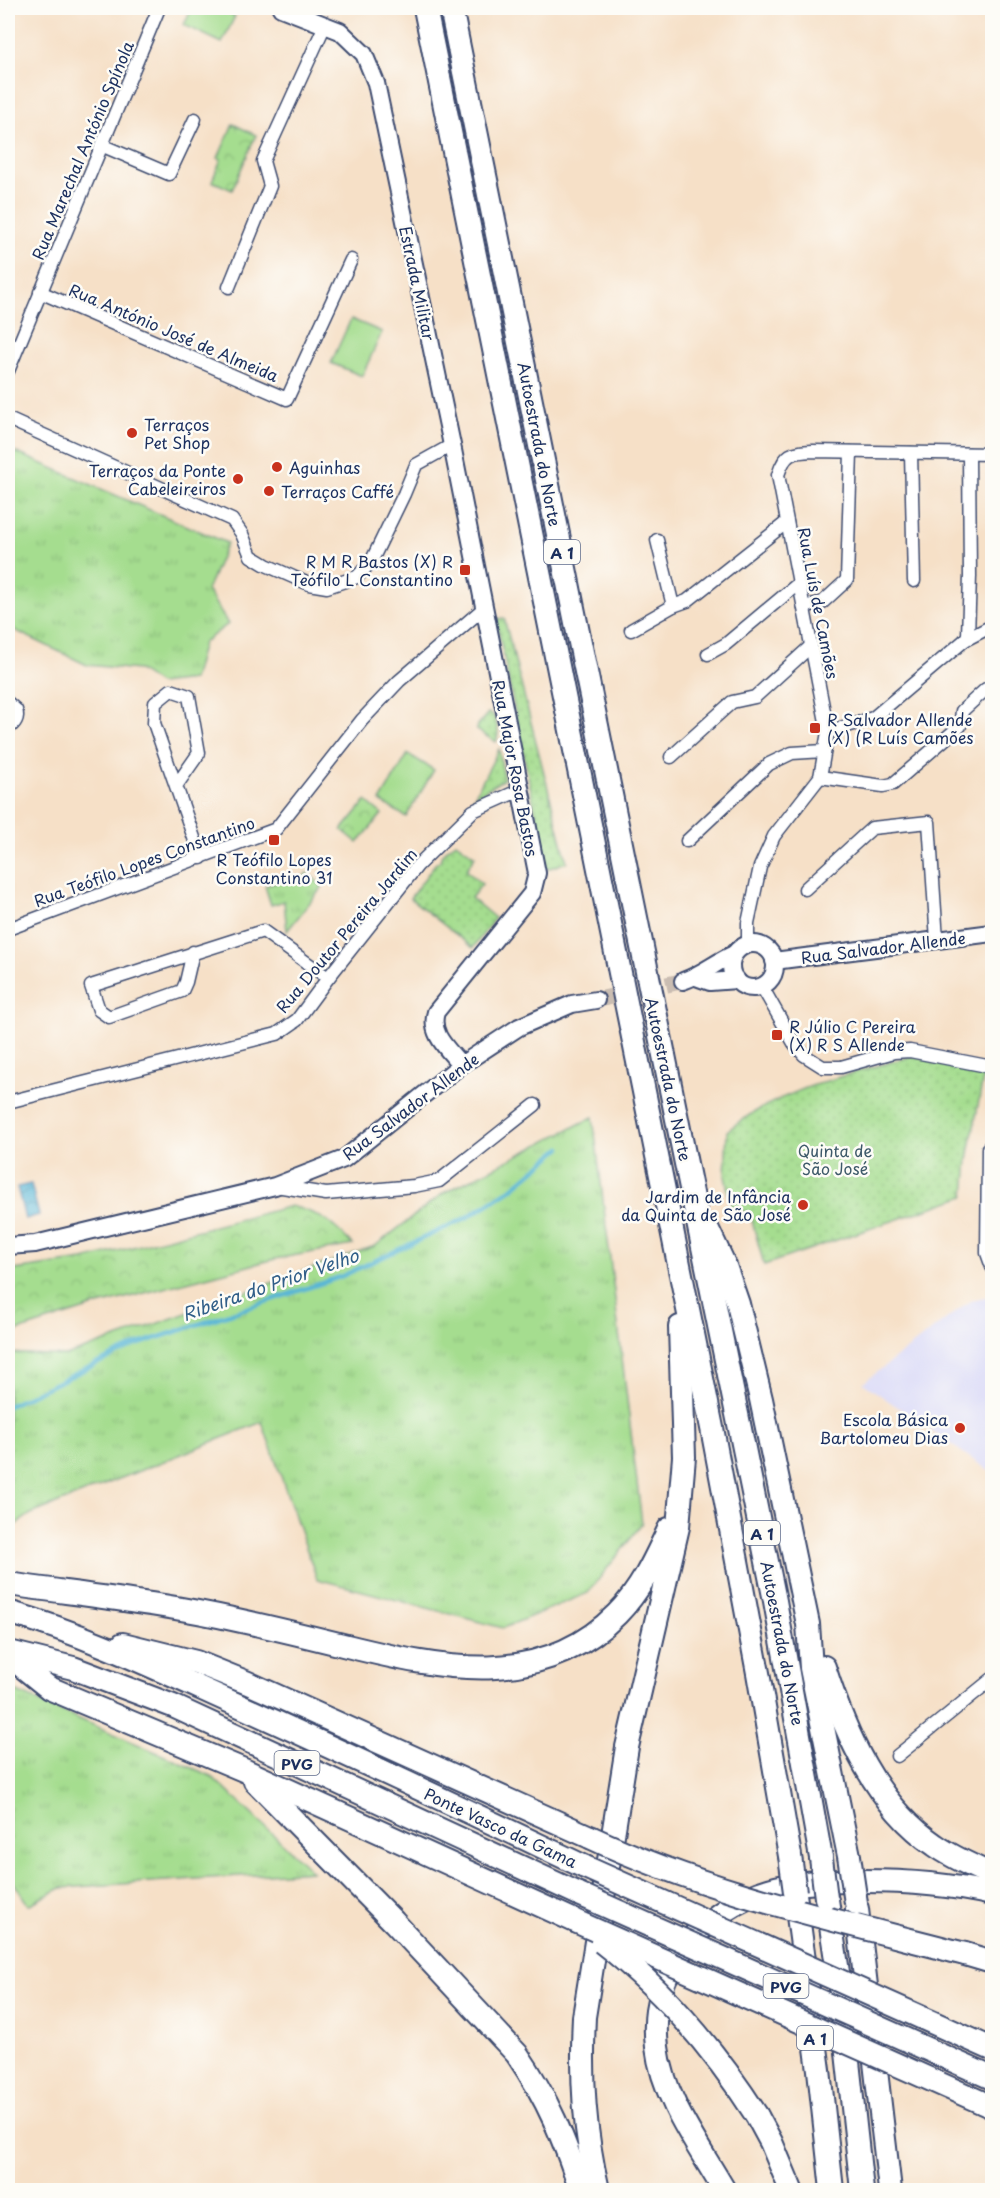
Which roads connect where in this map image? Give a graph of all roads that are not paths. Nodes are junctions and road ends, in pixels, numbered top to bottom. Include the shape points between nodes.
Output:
1 (159, 8) edge
2 (281, 8) edge
3 (425, 8) edge
4 (451, 8) edge
5 (325, 25) junction
6 (195, 119) dead end
7 (101, 145) junction
8 (351, 260) dead end
9 (229, 287) dead end
10 (40, 292) junction
11 (8, 371) edge
12 (8, 419) edge
13 (452, 446) junction
14 (851, 452) junction
15 (911, 453) junction
16 (969, 454) junction
17 (993, 454) edge
18 (787, 522) junction
19 (657, 540) dead end
20 (914, 581) dead end
21 (799, 583) junction
22 (673, 606) junction
23 (804, 607) junction
24 (484, 608) junction
25 (993, 626) edge
26 (631, 630) dead end
27 (965, 640) junction
28 (811, 646) junction
29 (708, 654) dead end
30 (986, 688) dead end
31 (8, 703) edge
32 (8, 728) edge
33 (828, 732) junction
34 (825, 751) junction
35 (671, 757) dead end
36 (820, 777) junction
37 (176, 786) junction
38 (520, 794) junction
39 (687, 841) dead end
40 (201, 858) junction
41 (805, 889) dead end
42 (8, 929) edge
43 (993, 933) edge
44 (937, 939) junction
45 (741, 949) junction
46 (193, 952) junction
47 (774, 961) junction
48 (328, 978) junction
49 (736, 980) junction
50 (761, 986) junction
51 (596, 1000) tunnel mouth
52 (461, 1065) junction
53 (992, 1068) edge
54 (8, 1102) edge
55 (535, 1105) dead end
56 (993, 1145) edge
57 (275, 1186) junction
58 (695, 1209) junction
59 (8, 1246) edge
60 (678, 1262) junction
61 (993, 1267) edge
62 (682, 1497) junction
63 (8, 1584) edge
64 (8, 1612) edge
65 (807, 1624) junction
66 (72, 1632) junction
67 (8, 1653) edge
68 (993, 1679) edge
69 (897, 1756) dead end
70 (246, 1771) junction
71 (993, 1875) edge
72 (993, 1894) edge
73 (575, 1921) junction
74 (965, 1954) junction
75 (993, 1958) edge
76 (993, 1962) edge
77 (993, 2049) edge
78 (993, 2078) edge
79 (993, 2107) edge
80 (578, 2180) edge
81 (598, 2190) edge
82 (724, 2190) edge
83 (791, 2190) edge
84 (831, 2190) edge
85 (862, 2190) edge
86 (890, 2190) edge

1 - 7 street, Rua Marechal António Spínola
2 - 5 street, Estrada Militar
3 - 60 highway, Autoestrada do Norte / A 1
4 - 58 highway, Autoestrada do Norte / A 1
5 - 9 street via 263,161 270,186
5 - 13 street, Estrada Militar via 340,32 364,54 376,82
6 - 7 street via 169,174
7 - 10 street, Rua Marechal António Spínola
8 - 10 street, Rua António José de Almeida via 287,399
10 - 11 street, Rua Marechal António Spínola
12 - 13 street via 232,520 251,556 309,584 327,587 357,577 371,562 416,465
13 - 24 street, Estrada Militar
14 - 15 street, Rua Luís de Camões
14 - 18 street, Rua Luís de Camões via 793,452 782,461 778,475
14 - 23 street via 847,580 823,602
15 - 16 street, Rua Luís de Camões
15 - 20 street
16 - 17 street, Rua Luís de Camões
16 - 27 street via 970,576
18 - 21 street, Rua Luís de Camões
18 - 22 street via 687,602
19 - 22 street
21 - 23 street, Rua Luís de Camões
21 - 29 street via 726,644
22 - 26 street
23 - 28 street, Rua Luís de Camões
24 - 38 street, Rua Major Rosa Bastos
24 - 40 street, Rua Teófilo Lopes Constantino via 399,681 362,720 276,829
25 - 27 street
27 - 33 street via 873,718
28 - 33 street, Rua Luís de Camões
28 - 35 street via 755,697 732,702
30 - 36 street via 962,711 960,726 893,784
31 - 32 street via 17,716
33 - 34 street, Rua Luís de Camões
34 - 36 street, Rua Luís de Camões
34 - 39 street via 792,753 770,764
36 - 45 street, Rua Luís de Camões via 774,836 760,867
37 - 37 street via 199,753 189,696 171,690 155,704 154,723
37 - 40 street
38 - 48 street, Rua Doutor Pereira Jardim via 511,794 473,811 417,866
38 - 52 street, Rua Major Rosa Bastos via 537,873 532,893 436,1012 433,1023 436,1033
40 - 42 street, Rua Teófilo Lopes Constantino
41 - 44 street via 872,828 929,822
43 - 44 street, Rua Salvador Allende
44 - 47 street, Rua Salvador Allende
45 - 47 street via 761,945
45 - 49 street via 731,965
45 - 49 street via 689,979
46 - 46 street via 91,986 99,1010 109,1017 182,991
46 - 48 street via 262,931
47 - 50 street via 773,973
48 - 54 street, Rua Doutor Pereira Jardim via 297,1020 277,1034
49 - 50 street via 748,987
50 - 53 street via 794,1043 823,1067 841,1067 910,1051
51 - 52 street, Rua Salvador Allende via 572,1004 519,1027
52 - 57 street, Rua Salvador Allende via 344,1159
55 - 57 street via 439,1182 326,1194
56 - 61 street via 988,1148 987,1230 987,1253
57 - 59 street, Rua Salvador Allende via 46,1241
58 - 65 highway via 725,1266 738,1304
58 - 85 highway, Autoestrada do Norte / A 1, bridge via 780,1623 821,1858 839,1979
60 - 62 highway via 684,1436
60 - 84 highway, Autoestrada do Norte / A 1, bridge via 790,1856
62 - 63 highway via 649,1570 617,1614 583,1642 561,1653 504,1667 429,1664 224,1617
62 - 81 highway via 674,1552 627,1746 584,2018 586,2131
64 - 66 highway, Ponte Vasco da Gama / PVG
65 - 71 highway via 835,1703 868,1771 886,1798 934,1845
65 - 86 highway, bridge via 811,1668 856,1902
66 - 74 highway, bridge via 196,1662 686,1877
66 - 77 highway, Ponte Vasco da Gama / PVG, bridge
67 - 70 highway via 49,1688
67 - 78 highway, Ponte Vasco da Gama / PVG, bridge via 73,1668 173,1706 579,1894
68 - 69 street
70 - 73 highway
70 - 80 highway via 518,2054 552,2111
72 - 82 highway via 908,1881 800,1882 744,1899 719,1914 679,1952 658,1999 657,2048 670,2094
73 - 79 highway, bridge
73 - 83 highway, bridge via 645,1978 706,2043 757,2116
74 - 75 highway
74 - 76 highway

